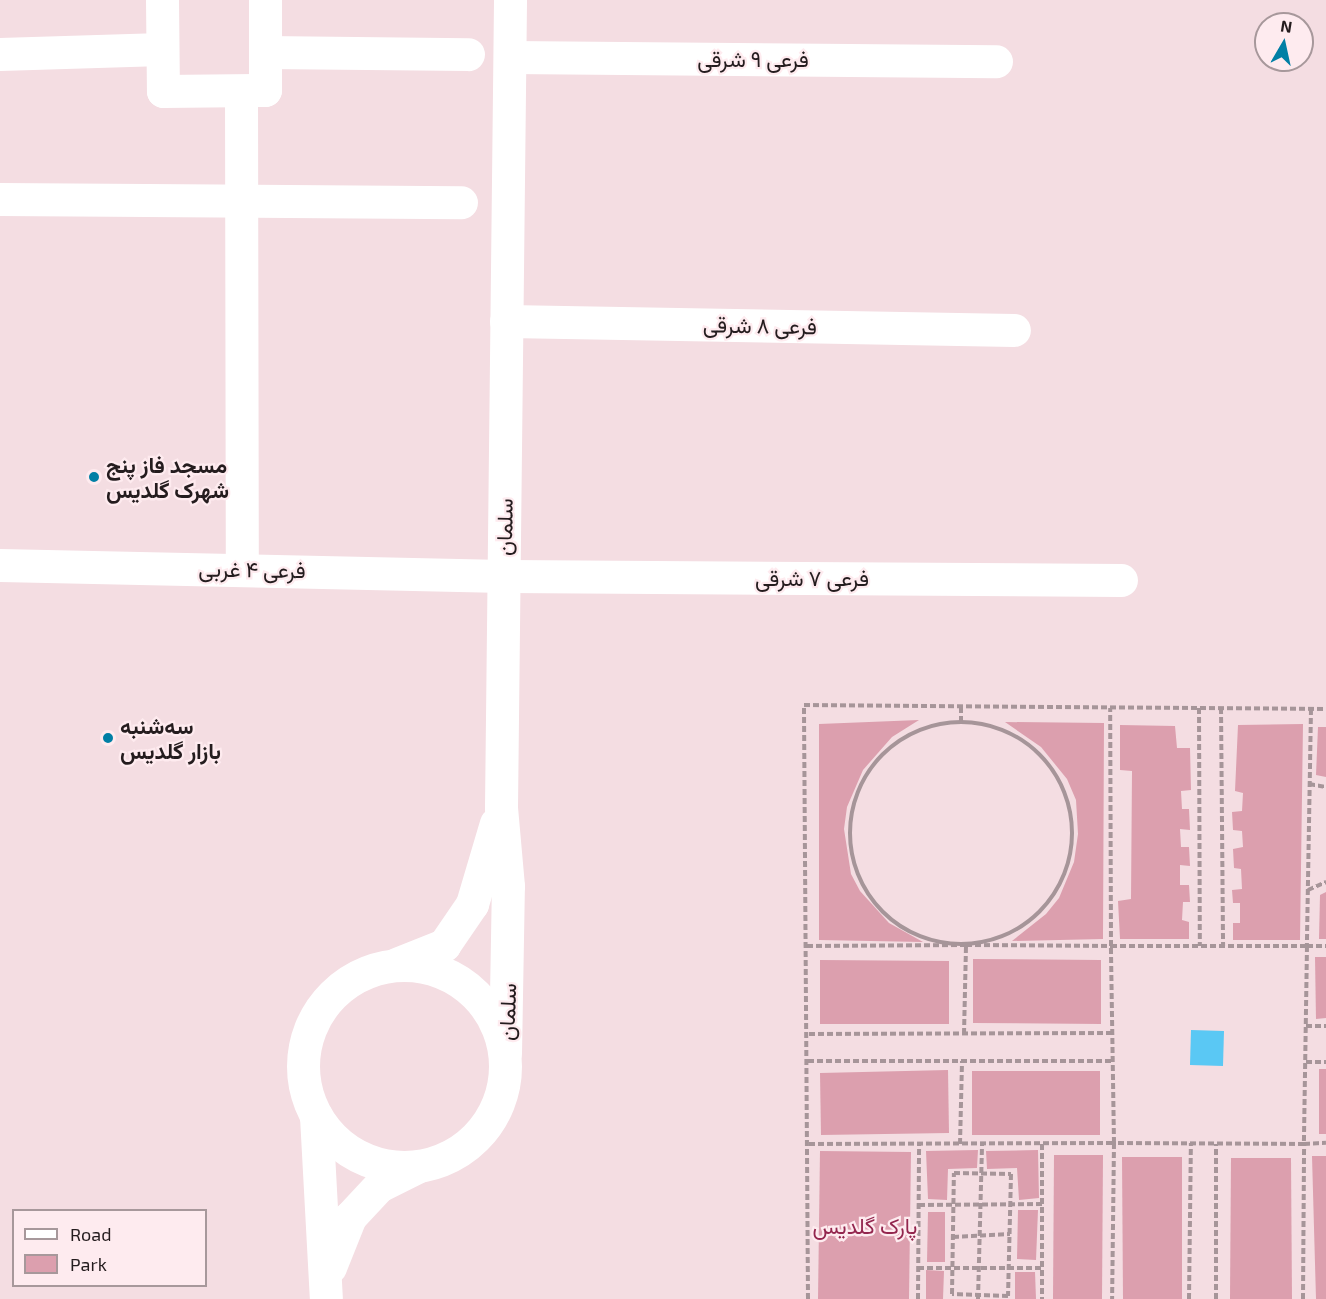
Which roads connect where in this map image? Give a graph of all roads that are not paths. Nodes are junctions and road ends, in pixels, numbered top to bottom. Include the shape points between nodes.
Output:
1 (162, 0) edge
2 (265, 0) edge
3 (510, 0) edge
4 (162, 49) junction
5 (264, 52) junction
6 (0, 54) edge
7 (468, 54) dead end
8 (510, 57) junction
9 (996, 61) dead end
10 (241, 91) junction
11 (243, 198) junction
12 (0, 200) edge
13 (461, 202) dead end
14 (506, 321) junction
15 (1014, 330) dead end
16 (0, 566) edge
17 (242, 568) junction
18 (504, 576) junction
19 (1121, 580) dead end
20 (501, 807) junction
21 (391, 965) junction
22 (505, 1053) junction
23 (316, 1116) junction
24 (417, 1167) junction
25 (326, 1298) edge

1 - 4 street
2 - 5 street
3 - 8 street, سلمان
4 - 6 street
4 - 10 street via 163,91
5 - 7 street
5 - 10 street via 265,90
8 - 9 street, فرعی ۹ شرقی
8 - 14 street, سلمان
10 - 11 street
11 - 12 street
11 - 13 street
11 - 17 street
14 - 15 street, فرعی ۸ شرقی
14 - 18 street, سلمان
16 - 17 street, فرعی ۴ غربی
17 - 18 street, فرعی ۴ غربی
18 - 19 street, فرعی ۷ شرقی
18 - 20 street, سلمان
20 - 21 street via 472,904 444,945
20 - 22 street, سلمان via 508,886
21 - 22 street via 423,966 453,977 478,997 496,1023
21 - 23 street via 359,975 332,994 313,1021 303,1052 304,1085
22 - 24 street via 504,1085 487,1123 474,1140 448,1158
23 - 24 street via 334,1140 359,1156 387,1166
23 - 25 street
24 - 25 street via 379,1186 350,1217 331,1255

